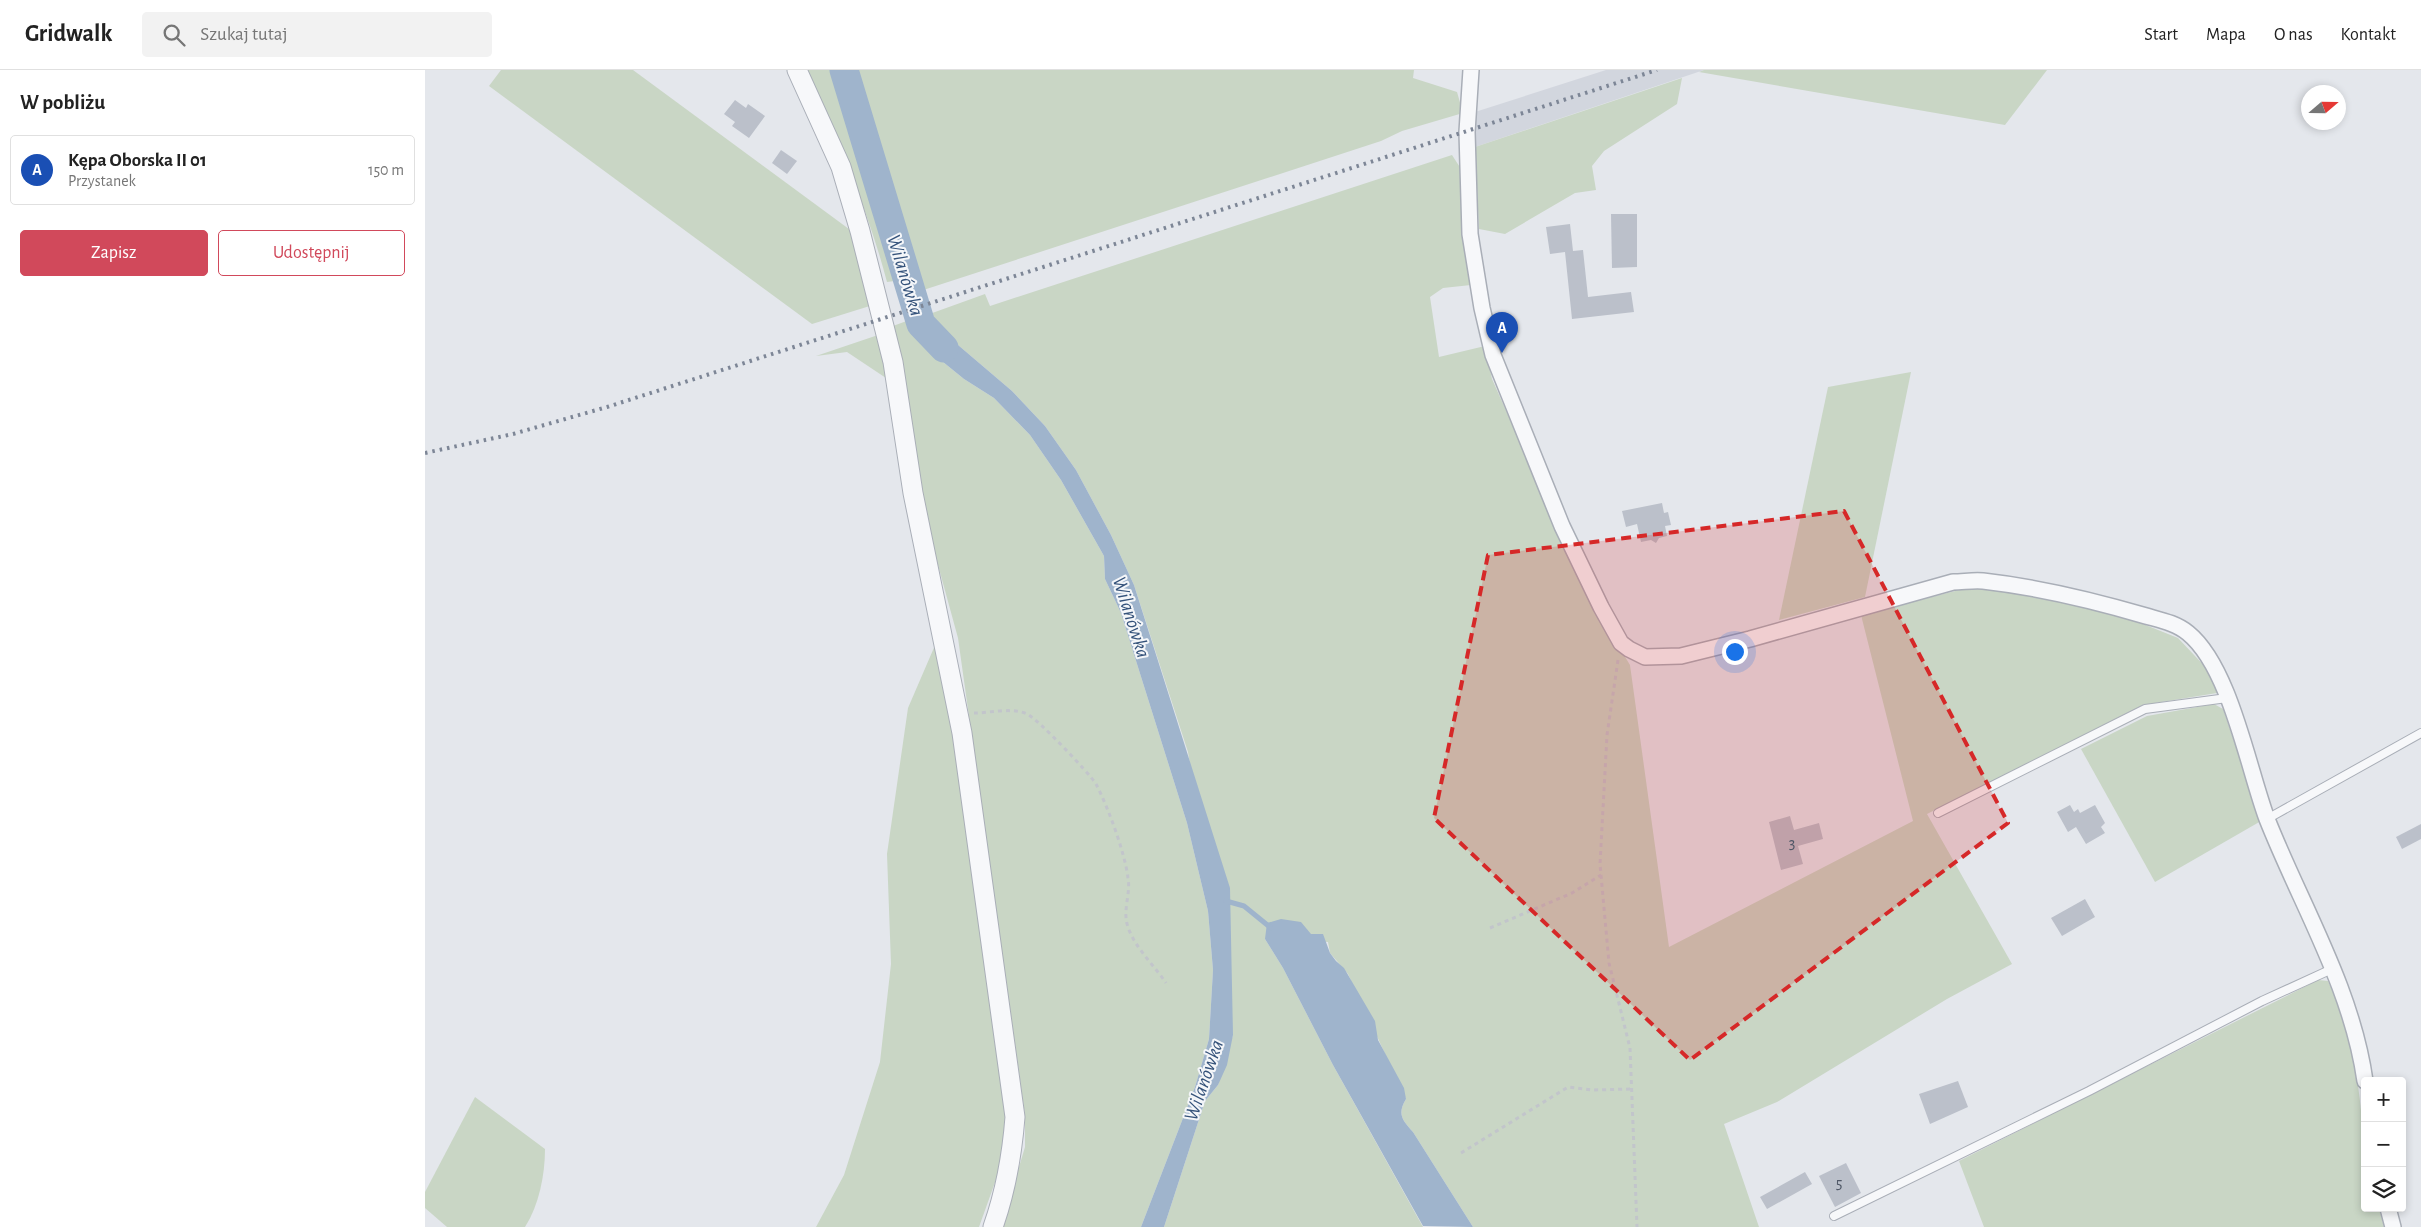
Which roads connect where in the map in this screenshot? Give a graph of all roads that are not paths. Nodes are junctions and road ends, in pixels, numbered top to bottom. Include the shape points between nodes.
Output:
1 (797, 70) edge
2 (1471, 70) edge
3 (2227, 698) junction
4 (2421, 733) edge
5 (1938, 813) dead end
6 (2267, 818) junction
7 (2332, 969) junction
8 (2364, 1077) edge
9 (2389, 1212) edge
10 (1834, 1216) dead end
11 (993, 1227) edge
12 (2393, 1227) edge

1 - 11 street via 841,167 883,319 893,362 913,493 959,712 1015,1117 1012,1157
2 - 3 street via 1467,132 1470,234 1493,355 1562,526 1621,643 1645,657 1681,656 1953,582 1981,581 2119,608 2174,624 2189,633 2203,650 2217,670
3 - 5 lane via 2145,709
3 - 6 street
4 - 6 lane
6 - 7 street
7 - 8 street via 2350,1014
7 - 10 lane
9 - 12 street

